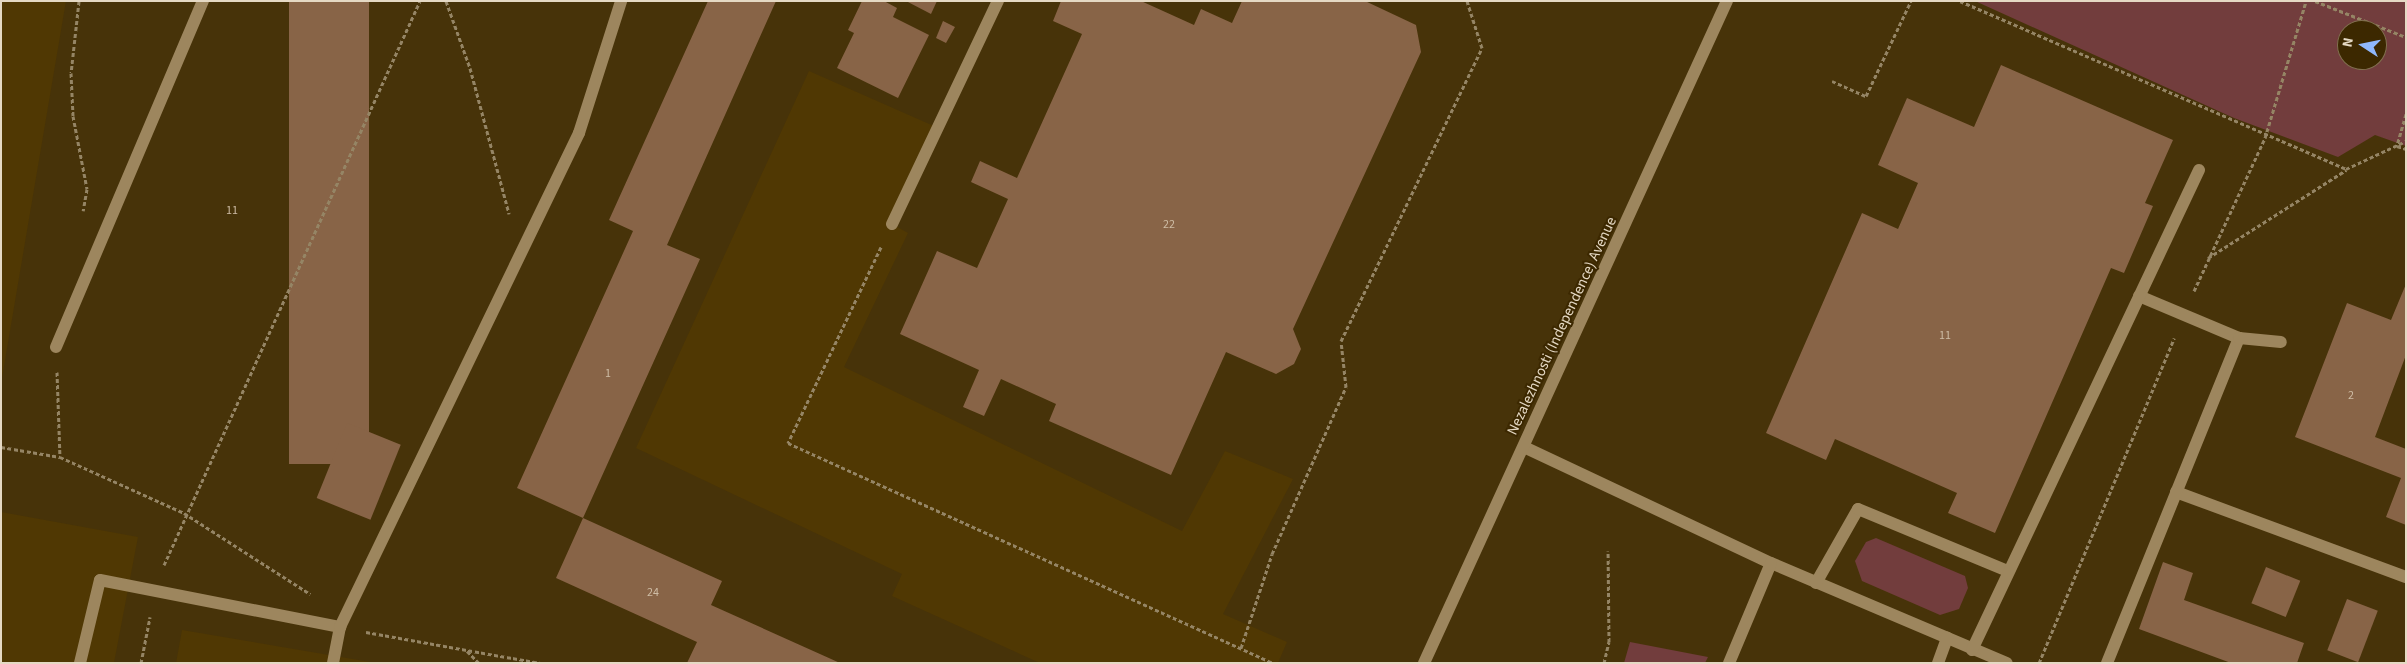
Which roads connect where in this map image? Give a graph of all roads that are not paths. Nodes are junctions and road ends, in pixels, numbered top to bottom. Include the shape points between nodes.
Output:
1 (203, 1) edge
2 (621, 1) edge
3 (998, 1) edge
4 (1727, 1) edge
5 (2199, 170) dead end
6 (892, 224) road end
7 (2139, 296) junction
8 (2239, 338) junction
9 (2281, 342) dead end
10 (56, 347) road end
11 (1524, 447) junction
12 (2176, 492) junction
13 (1771, 563) junction
14 (2008, 571) junction
15 (2406, 577) edge
16 (1816, 583) junction
17 (340, 627) junction
18 (1947, 638) junction
19 (1972, 650) junction
20 (80, 663) edge
21 (333, 663) edge
22 (1424, 663) edge
23 (1729, 663) edge
24 (1938, 663) edge
25 (2007, 663) edge
26 (2107, 663) edge

1 - 10 main road
2 - 17 main road via 579,133
3 - 6 main road
4 - 11 main road, Nezalezhnosti (Independence) Avenue
5 - 7 main road
7 - 8 main road
7 - 14 main road
8 - 9 main road
8 - 12 main road
11 - 13 main road
11 - 22 main road, Nezalezhnosti (Independence) Avenue
12 - 15 main road
12 - 26 main road
13 - 16 main road
13 - 23 main road
14 - 16 main road via 1858,509
14 - 19 main road
16 - 18 main road
17 - 20 main road via 155,587 100,580
17 - 21 main road
18 - 19 main road
18 - 24 main road
19 - 25 main road

